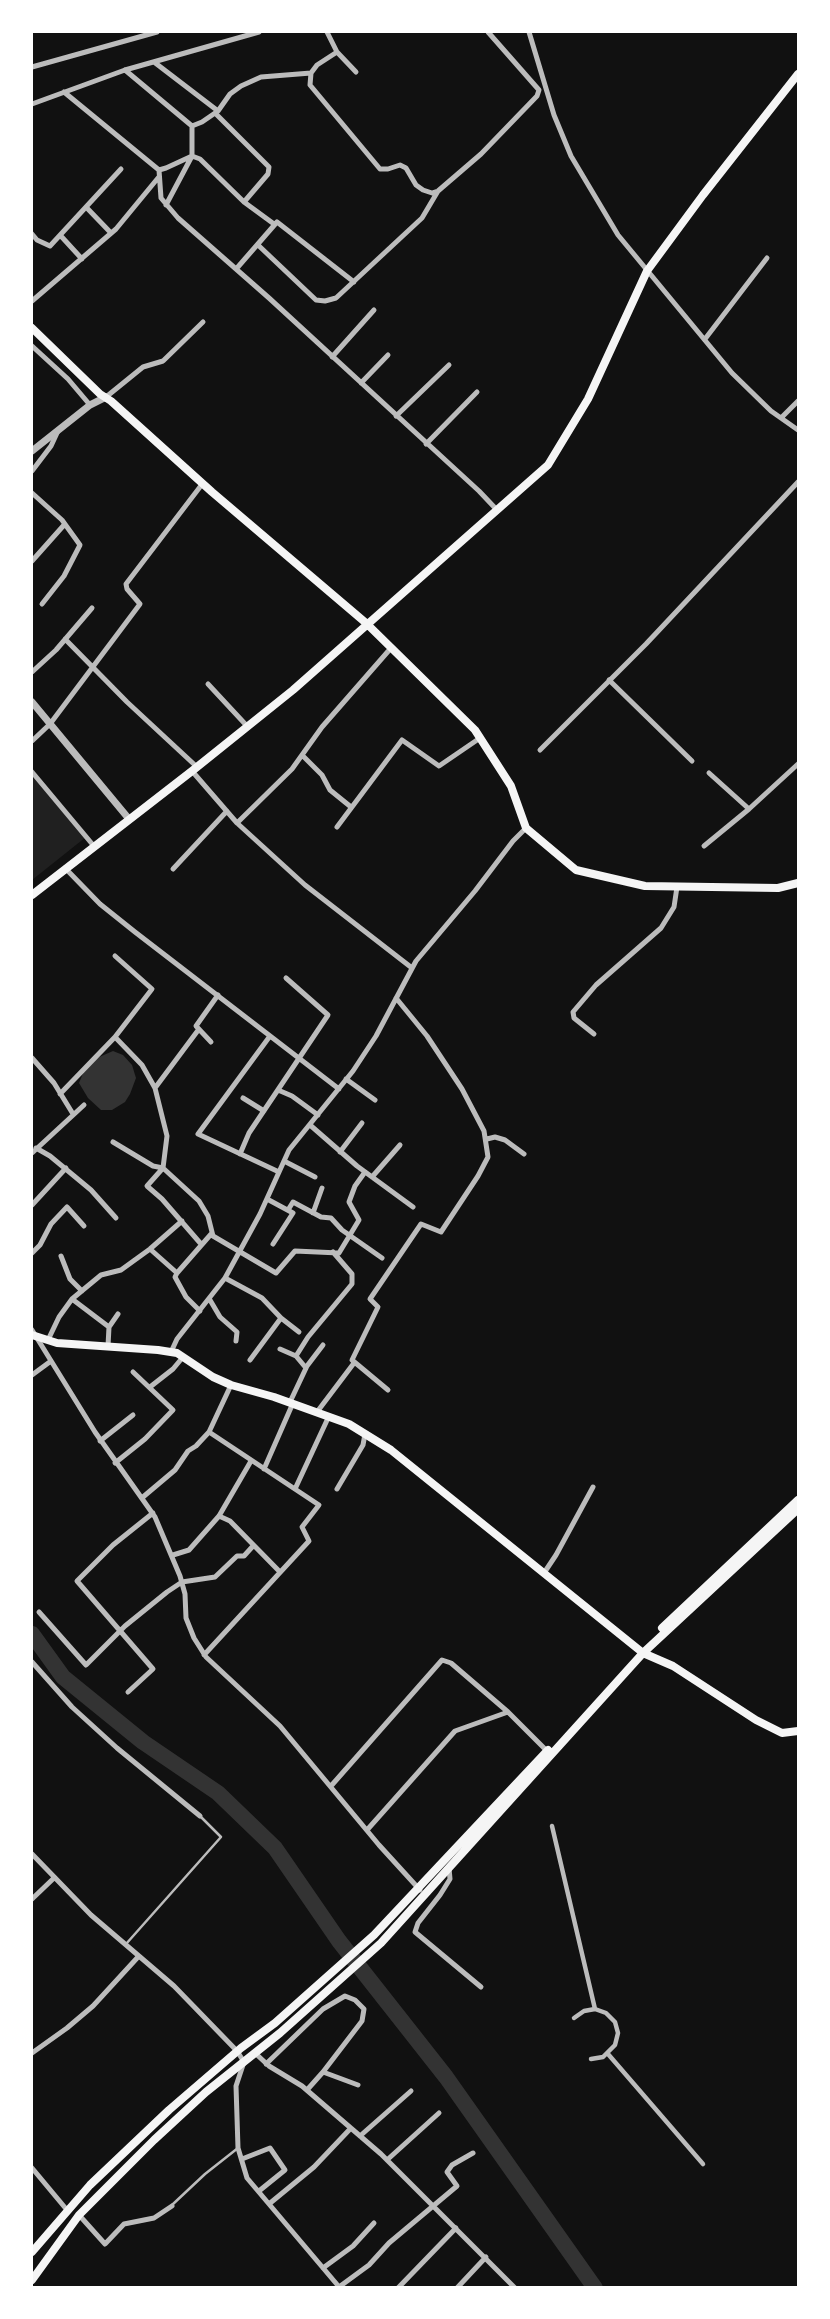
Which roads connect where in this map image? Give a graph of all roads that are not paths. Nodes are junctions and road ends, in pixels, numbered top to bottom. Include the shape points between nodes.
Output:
1 (157, 32) edge
2 (259, 32) edge
3 (327, 32) edge
4 (488, 32) edge
5 (529, 32) edge
6 (337, 52) junction
7 (154, 62) junction
8 (32, 67) edge
9 (125, 70) junction
10 (356, 72) dead end
11 (311, 73) junction
12 (799, 75) edge
13 (64, 92) junction
14 (32, 104) edge
15 (216, 112) junction
16 (192, 126) junction
17 (192, 156) junction
18 (121, 169) dead end
19 (159, 170) junction
20 (158, 178) junction
21 (438, 191) junction
22 (244, 202) junction
23 (166, 205) junction
24 (86, 207) junction
25 (274, 225) junction
26 (111, 233) junction
27 (32, 234) edge
28 (60, 234) junction
29 (258, 246) junction
30 (767, 258) dead end
31 (82, 259) junction
32 (237, 268) junction
33 (647, 271) junction
34 (354, 282) junction
35 (32, 301) edge
36 (373, 310) dead end
37 (203, 323) dead end
38 (32, 326) edge
39 (705, 339) junction
40 (32, 346) edge
41 (388, 355) dead end
42 (332, 357) junction
43 (449, 365) dead end
44 (361, 383) junction
45 (477, 391) dead end
46 (103, 394) junction
47 (799, 401) edge
48 (90, 405) junction
49 (396, 416) junction
50 (781, 418) junction
51 (59, 429) junction
52 (799, 430) edge
53 (426, 444) junction
54 (32, 451) edge
55 (32, 471) edge
56 (799, 482) edge
57 (203, 483) junction
58 (32, 493) edge
59 (497, 510) junction
60 (64, 525) junction
61 (32, 561) edge
62 (42, 604) dead end
63 (92, 608) dead end
64 (366, 623) junction
65 (65, 639) junction
66 (391, 648) junction
67 (93, 666) junction
68 (32, 672) edge
69 (609, 680) junction
70 (208, 684) dead end
71 (32, 702) edge
72 (50, 724) junction
73 (247, 726) junction
74 (480, 738) junction
75 (32, 741) edge
76 (540, 750) dead end
77 (302, 755) junction
78 (692, 761) dead end
79 (799, 764) edge
80 (195, 769) junction
81 (32, 772) edge
82 (709, 773) dead end
83 (351, 807) junction
84 (749, 809) junction
85 (227, 811) junction
86 (130, 819) junction
87 (237, 823) junction
88 (337, 827) dead end
89 (526, 828) junction
90 (93, 845) junction
91 (704, 846) dead end
92 (65, 867) junction
93 (173, 869) dead end
94 (799, 883) edge
95 (677, 887) junction
96 (32, 895) edge
97 (115, 956) dead end
98 (412, 968) junction
99 (286, 978) dead end
100 (218, 995) junction
101 (396, 998) junction
102 (199, 1029) junction
103 (594, 1034) dead end
104 (270, 1036) junction
105 (115, 1037) junction
106 (211, 1042) dead end
107 (32, 1058) edge
108 (298, 1058) junction
109 (346, 1079) junction
110 (155, 1088) junction
111 (339, 1089) junction
112 (278, 1090) junction
113 (60, 1094) junction
114 (243, 1098) dead end
115 (375, 1100) dead end
116 (84, 1105) dead end
117 (264, 1111) junction
118 (73, 1114) junction
119 (318, 1115) junction
120 (362, 1123) dead end
121 (310, 1125) junction
122 (486, 1139) junction
123 (113, 1142) dead end
124 (400, 1145) dead end
125 (34, 1151) edge
126 (340, 1152) junction
127 (240, 1154) junction
128 (524, 1154) dead end
129 (284, 1161) junction
130 (65, 1168) junction
131 (163, 1168) junction
132 (279, 1172) junction
133 (365, 1172) junction
134 (315, 1177) dead end
135 (372, 1178) junction
136 (322, 1188) dead end
137 (267, 1199) junction
138 (32, 1205) edge
139 (413, 1207) dead end
140 (288, 1210) junction
141 (313, 1213) junction
142 (117, 1218) dead end
143 (182, 1221) junction
144 (84, 1226) dead end
145 (212, 1233) junction
146 (350, 1234) junction
147 (201, 1244) junction
148 (273, 1244) dead end
149 (150, 1249) junction
150 (240, 1252) junction
151 (333, 1252) junction
152 (32, 1253) edge
153 (61, 1256) dead end
154 (382, 1258) dead end
155 (177, 1273) junction
156 (225, 1278) junction
157 (82, 1291) junction
158 (72, 1299) junction
159 (210, 1300) junction
160 (200, 1311) junction
161 (118, 1314) dead end
162 (281, 1318) junction
163 (109, 1327) junction
164 (299, 1332) dead end
165 (32, 1333) edge
166 (48, 1340) junction
167 (236, 1341) dead end
168 (323, 1345) dead end
169 (108, 1346) junction
170 (280, 1349) dead end
171 (172, 1352) junction
172 (296, 1356) junction
173 (183, 1357) junction
174 (250, 1360) dead end
175 (51, 1361) junction
176 (354, 1363) junction
177 (306, 1368) junction
178 (133, 1372) dead end
179 (32, 1375) edge
180 (231, 1385) junction
181 (150, 1387) junction
182 (388, 1390) dead end
183 (291, 1403) junction
184 (317, 1412) junction
185 (133, 1415) dead end
186 (329, 1416) junction
187 (209, 1432) junction
188 (365, 1434) junction
189 (100, 1441) junction
190 (251, 1461) junction
191 (115, 1463) junction
192 (264, 1469) junction
193 (593, 1487) dead end
194 (295, 1489) junction
195 (337, 1489) dead end
196 (143, 1497) junction
197 (799, 1500) edge
198 (799, 1509) edge
199 (153, 1513) junction
200 (219, 1516) junction
201 (253, 1546) junction
202 (173, 1555) junction
203 (280, 1572) junction
204 (544, 1573) junction
205 (182, 1582) junction
206 (38, 1612) dead end
207 (121, 1630) junction
208 (641, 1652) junction
209 (204, 1655) junction
210 (32, 1662) edge
211 (128, 1692) dead end
212 (508, 1712) junction
213 (799, 1731) edge
214 (547, 1751) junction
215 (331, 1786) junction
216 (200, 1816) joint
217 (552, 1826) dead end
218 (367, 1830) junction
219 (32, 1854) edge
220 (449, 1867) junction
221 (54, 1878) junction
222 (422, 1891) junction
223 (32, 1899) edge
224 (125, 1946) junction
225 (138, 1957) junction
226 (481, 1987) dead end
227 (595, 2010) junction
228 (574, 2018) dead end
229 (237, 2051) junction
230 (32, 2053) edge
231 (255, 2053) junction
232 (608, 2054) junction
233 (591, 2059) dead end
234 (244, 2062) junction
235 (266, 2064) junction
236 (323, 2072) junction
237 (358, 2085) dead end
238 (307, 2090) junction
239 (411, 2091) dead end
240 (439, 2113) dead end
241 (351, 2128) junction
242 (360, 2136) junction
243 (238, 2148) junction
244 (473, 2153) dead end
245 (242, 2159) junction
246 (387, 2160) junction
247 (703, 2164) dead end
248 (32, 2168) edge
249 (259, 2191) junction
250 (269, 2204) junction
251 (172, 2206) joint
252 (434, 2206) junction
253 (67, 2210) junction
254 (79, 2216) junction
255 (374, 2223) dead end
256 (456, 2228) junction
257 (32, 2252) edge
258 (486, 2257) junction
259 (323, 2268) junction
260 (32, 2280) edge
261 (340, 2287) edge
262 (398, 2287) edge
263 (457, 2287) edge
264 (514, 2287) edge

1 - 8 street
2 - 7 street
3 - 6 street
4 - 21 street via 539,90 481,154
5 - 33 street via 571,156 618,235
6 - 10 street
6 - 11 street
7 - 9 street
7 - 15 street
9 - 13 street
9 - 16 street
11 - 15 street via 261,76 230,94
11 - 21 street via 310,85 380,169 400,165 423,190
12 - 33 main road
13 - 14 street
13 - 19 street
15 - 16 street
15 - 22 street via 269,167
16 - 17 street
17 - 19 street
17 - 22 street
17 - 23 street
18 - 24 street
19 - 20 street
20 - 23 street
20 - 26 street
21 - 34 street via 422,218
22 - 25 street
23 - 32 street
24 - 26 street
24 - 28 street
25 - 29 street
25 - 34 street via 281,223
26 - 31 street
27 - 28 street via 50,246
28 - 31 street
29 - 32 street
29 - 34 street via 316,300 336,298
30 - 39 street
31 - 35 street
32 - 42 street
33 - 39 street
33 - 59 main road via 588,399 552,460
36 - 42 street
37 - 46 street via 163,360 143,367
38 - 46 main road
39 - 50 street via 752,394
40 - 48 street
41 - 44 street
42 - 44 street
43 - 49 street
44 - 49 street
45 - 53 street
46 - 48 street
46 - 57 main road
47 - 50 street
48 - 51 street
49 - 53 street
50 - 52 street
51 - 54 street
51 - 55 street
53 - 59 street
56 - 69 street
57 - 64 main road
57 - 67 street via 127,584 140,604
58 - 60 street
59 - 64 main road
60 - 61 street
60 - 62 street via 80,545
63 - 65 street
64 - 66 main road
64 - 73 main road
65 - 67 street
65 - 68 street
66 - 74 main road
66 - 77 street
67 - 72 street
67 - 80 street
69 - 76 street
69 - 78 street
70 - 73 street
71 - 72 street
72 - 75 street
72 - 86 street
73 - 80 main road
74 - 83 street via 439,766 402,740
74 - 89 main road via 511,786
77 - 83 street via 330,790
77 - 87 street
79 - 84 street
80 - 85 street
80 - 86 main road
81 - 90 street
82 - 84 street
83 - 88 street
84 - 91 street
85 - 87 street
85 - 93 street
86 - 90 main road
87 - 98 street via 305,886
89 - 95 main road via 576,870 645,886
89 - 98 street
90 - 92 main road
92 - 96 main road
92 - 100 street via 100,904
94 - 95 main road via 778,888
95 - 103 street via 674,907 661,928 596,985 573,1012
97 - 105 street via 152,989
98 - 101 street
99 - 108 street via 328,1015
100 - 102 street via 196,1027
100 - 104 street
101 - 109 street
101 - 122 street via 462,1089
102 - 106 street
102 - 110 street
104 - 108 street
104 - 127 street via 198,1134
105 - 110 street via 142,1065
105 - 113 street
107 - 113 street
108 - 111 street
108 - 112 street
109 - 111 street
109 - 115 street
110 - 131 street via 167,1136
111 - 119 street
112 - 117 street
112 - 119 street
113 - 118 street
114 - 117 street
116 - 118 street
117 - 127 street
118 - 125 street
119 - 121 street
120 - 126 street
121 - 126 street
121 - 129 street
122 - 128 street via 505,1140
122 - 176 street via 488,1157 440,1232 421,1224 370,1299 378,1307
123 - 131 street
124 - 135 street
125 - 130 street
126 - 133 street
127 - 132 street
129 - 132 street
129 - 134 street
130 - 138 street
130 - 142 street
131 - 143 street via 147,1186
131 - 145 street via 199,1201
132 - 137 street
133 - 135 street
133 - 146 street via 349,1202 359,1220
135 - 139 street
136 - 141 street
137 - 140 street
137 - 150 street
140 - 141 street via 293,1202
140 - 148 street via 293,1213
141 - 146 street via 331,1218
143 - 147 street
143 - 149 street
144 - 152 street via 67,1207
145 - 147 street
145 - 150 street
146 - 151 street via 340,1253
146 - 154 street
147 - 155 street
149 - 155 street
149 - 157 street via 121,1270 101,1275
150 - 151 street via 276,1273 295,1251
150 - 156 street
151 - 172 street via 352,1274 352,1284
153 - 157 street via 70,1279
155 - 160 street via 175,1278 186,1297
156 - 159 street
156 - 162 street via 262,1298
157 - 158 street
158 - 163 street
158 - 166 street
159 - 160 street
159 - 167 street via 219,1317 237,1332
160 - 171 street
161 - 163 street
162 - 164 street
162 - 174 street
163 - 169 street
165 - 166 main road
165 - 175 street
166 - 169 main road
168 - 177 street
169 - 171 main road
170 - 172 street
171 - 173 main road
172 - 177 street
173 - 180 main road
173 - 181 street
175 - 179 street
175 - 189 street
176 - 182 street
176 - 184 street
177 - 183 street
178 - 181 street
180 - 183 main road
180 - 187 street
181 - 191 street via 173,1410
183 - 184 main road
183 - 192 street
184 - 186 main road
185 - 189 street
186 - 188 main road
186 - 194 street
187 - 190 street
187 - 196 street
188 - 195 street
188 - 204 main road
189 - 191 street
190 - 192 street
190 - 200 street
191 - 196 street
192 - 194 street
193 - 204 street
194 - 203 street via 319,1505 302,1527 309,1541
196 - 199 street
197 - 208 main road
198 - 208 main road
199 - 202 street
199 - 207 street via 77,1581
200 - 201 street via 230,1521
200 - 202 street via 189,1550
201 - 203 street
201 - 205 street via 215,1577
202 - 205 street
203 - 209 street
204 - 208 main road
205 - 207 street
205 - 209 street via 186,1618
206 - 207 street via 85,1665
207 - 211 street via 153,1669
208 - 213 main road via 673,1666 782,1733
208 - 214 main road
208 - 220 main road
209 - 215 street via 280,1726
210 - 216 street via 72,1707
212 - 214 street
212 - 215 street via 451,1662 442,1660
212 - 218 street via 455,1731
214 - 222 main road via 425,1880
215 - 218 street
216 - 224 lane via 221,1837
217 - 227 street
218 - 222 street
219 - 221 street
220 - 222 main road
220 - 226 street via 450,1879 415,1932
221 - 223 street
221 - 224 street
222 - 229 main road via 275,2023
222 - 231 main road via 381,1943
224 - 225 street
225 - 229 street via 174,1986
225 - 230 street via 93,2006
227 - 228 street
227 - 232 street via 611,2017 617,2027 615,2045
229 - 234 street
229 - 253 main road via 160,2118
231 - 234 main road
231 - 235 street
232 - 233 street
232 - 247 street
234 - 243 street via 236,2086
234 - 254 main road via 154,2140
235 - 236 street via 323,2009 345,1996 364,2009 362,2021
235 - 238 street
236 - 237 street
236 - 238 street
238 - 241 street
239 - 242 street
240 - 246 street
241 - 242 street
241 - 250 street
242 - 246 street
243 - 245 street
243 - 251 lane
244 - 252 street via 452,2165 447,2172 457,2186
245 - 249 street via 247,2178
245 - 249 street via 270,2148 285,2170
246 - 252 street
248 - 253 street
249 - 250 street
250 - 259 street
251 - 254 street via 154,2218 124,2224 104,2244
252 - 256 street
252 - 261 street
253 - 257 main road
254 - 260 main road
255 - 259 street
256 - 258 street
256 - 262 street
258 - 263 street
258 - 264 street
259 - 261 street

